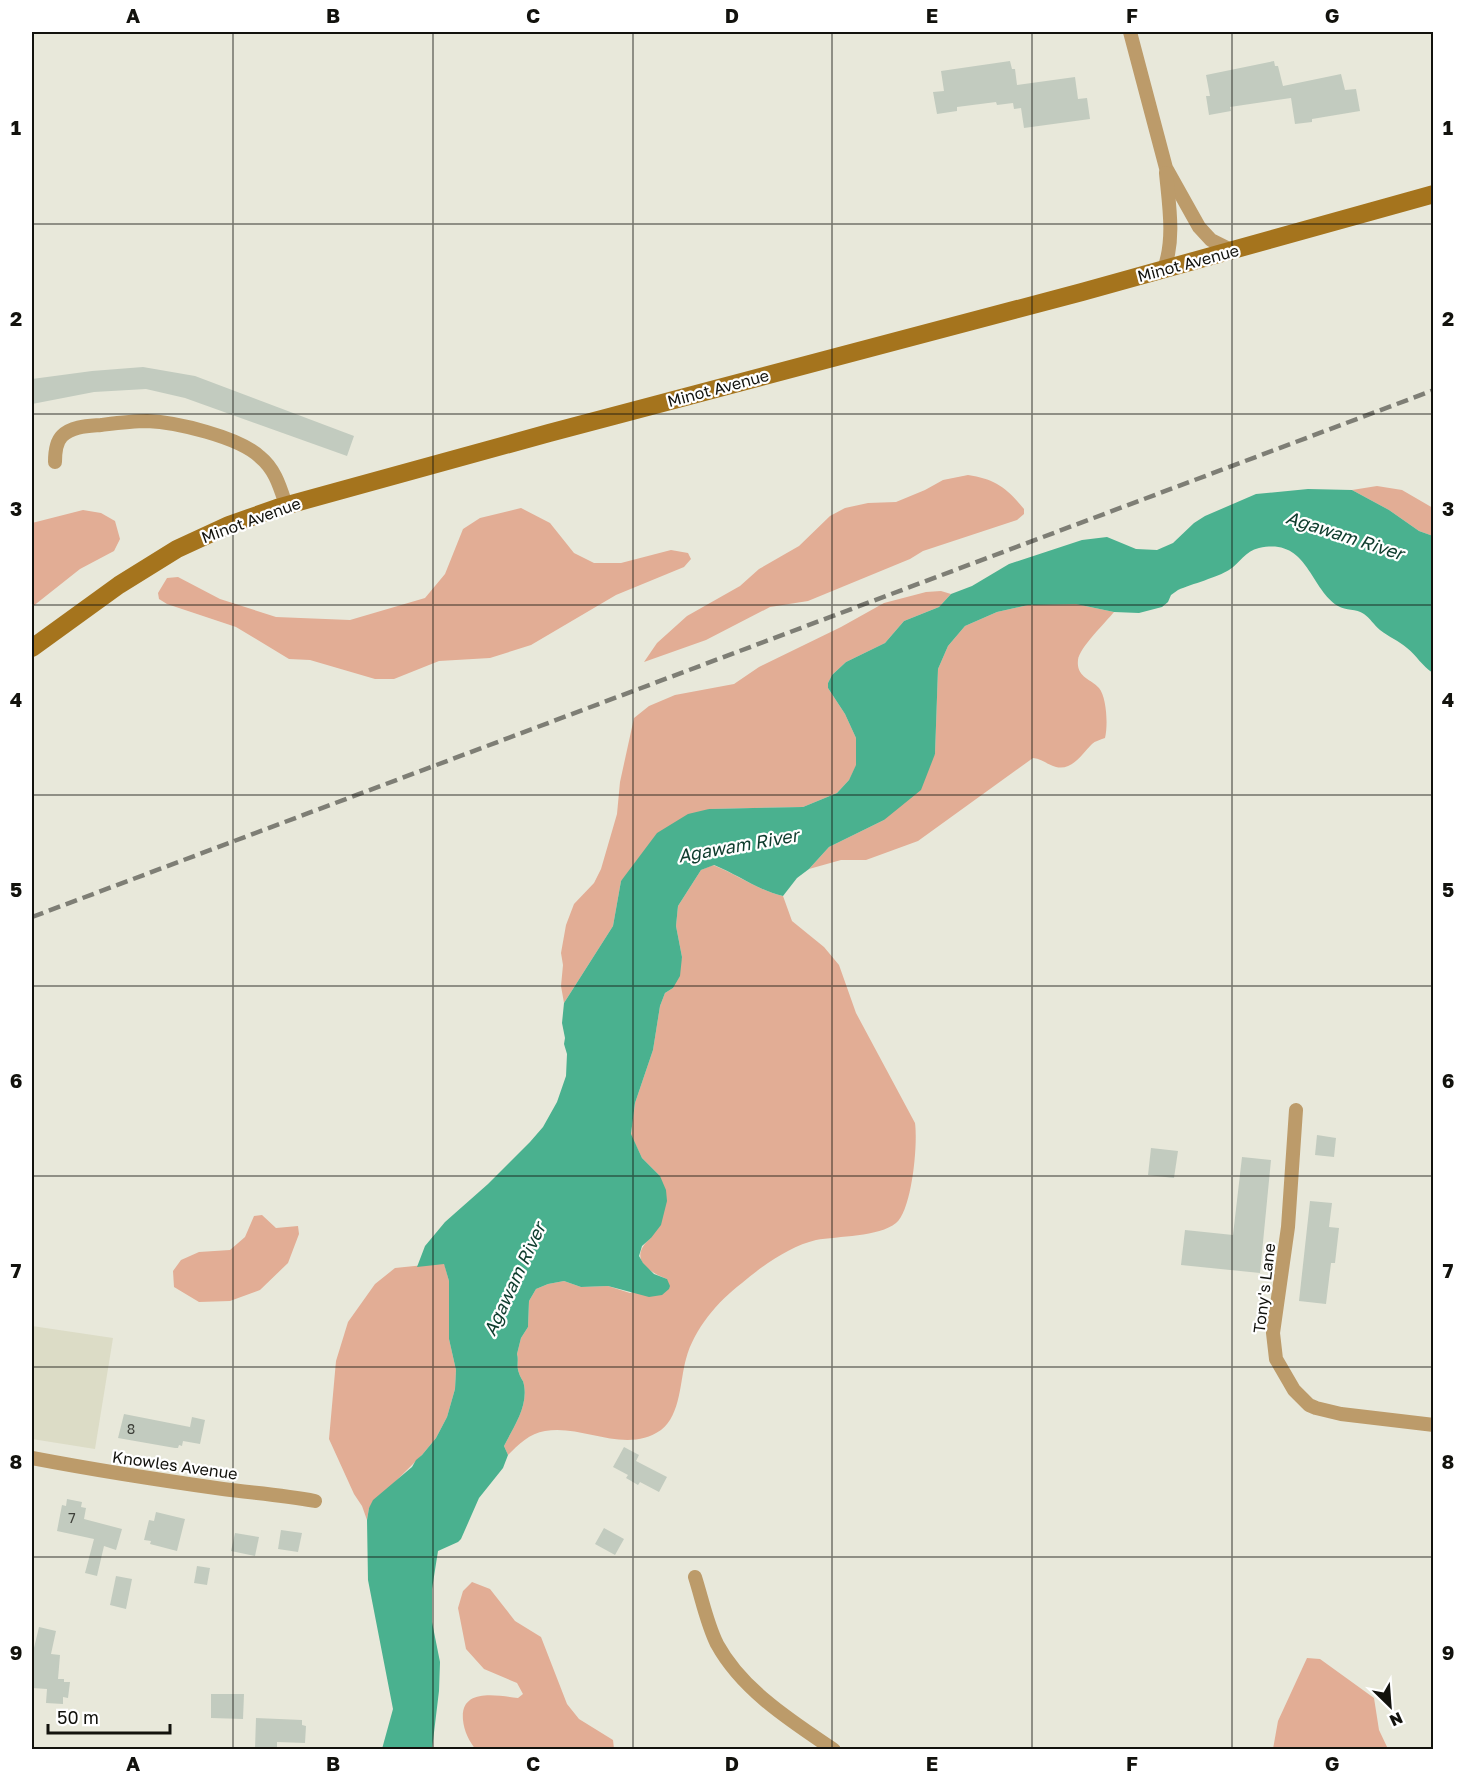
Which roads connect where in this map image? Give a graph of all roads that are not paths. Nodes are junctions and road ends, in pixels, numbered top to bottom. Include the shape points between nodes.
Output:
1 (1130, 32) edge
2 (1166, 168) junction
3 (1434, 194) edge
4 (1233, 251) junction
5 (1164, 269) junction
6 (55, 462) dead end
7 (286, 505) junction
8 (32, 648) edge
9 (1296, 1110) dead end
10 (1434, 1425) edge
11 (32, 1458) edge
12 (315, 1501) dead end
13 (695, 1577) dead end
14 (834, 1749) edge

1 - 2 street
2 - 4 street via 1199,227 1211,240
2 - 5 street via 1170,240
3 - 4 main road, Minot Avenue
4 - 5 main road, Minot Avenue
5 - 7 main road, Minot Avenue
6 - 7 street via 60,437 75,429 139,421 169,423 225,438 252,450 272,471
7 - 8 main road, Minot Avenue via 229,525 168,555
9 - 10 street, Tony's Lane via 1288,1227 1273,1333 1276,1359 1294,1390 1316,1408
11 - 12 street, Knowles Avenue
13 - 14 street via 712,1631 732,1666 772,1705

